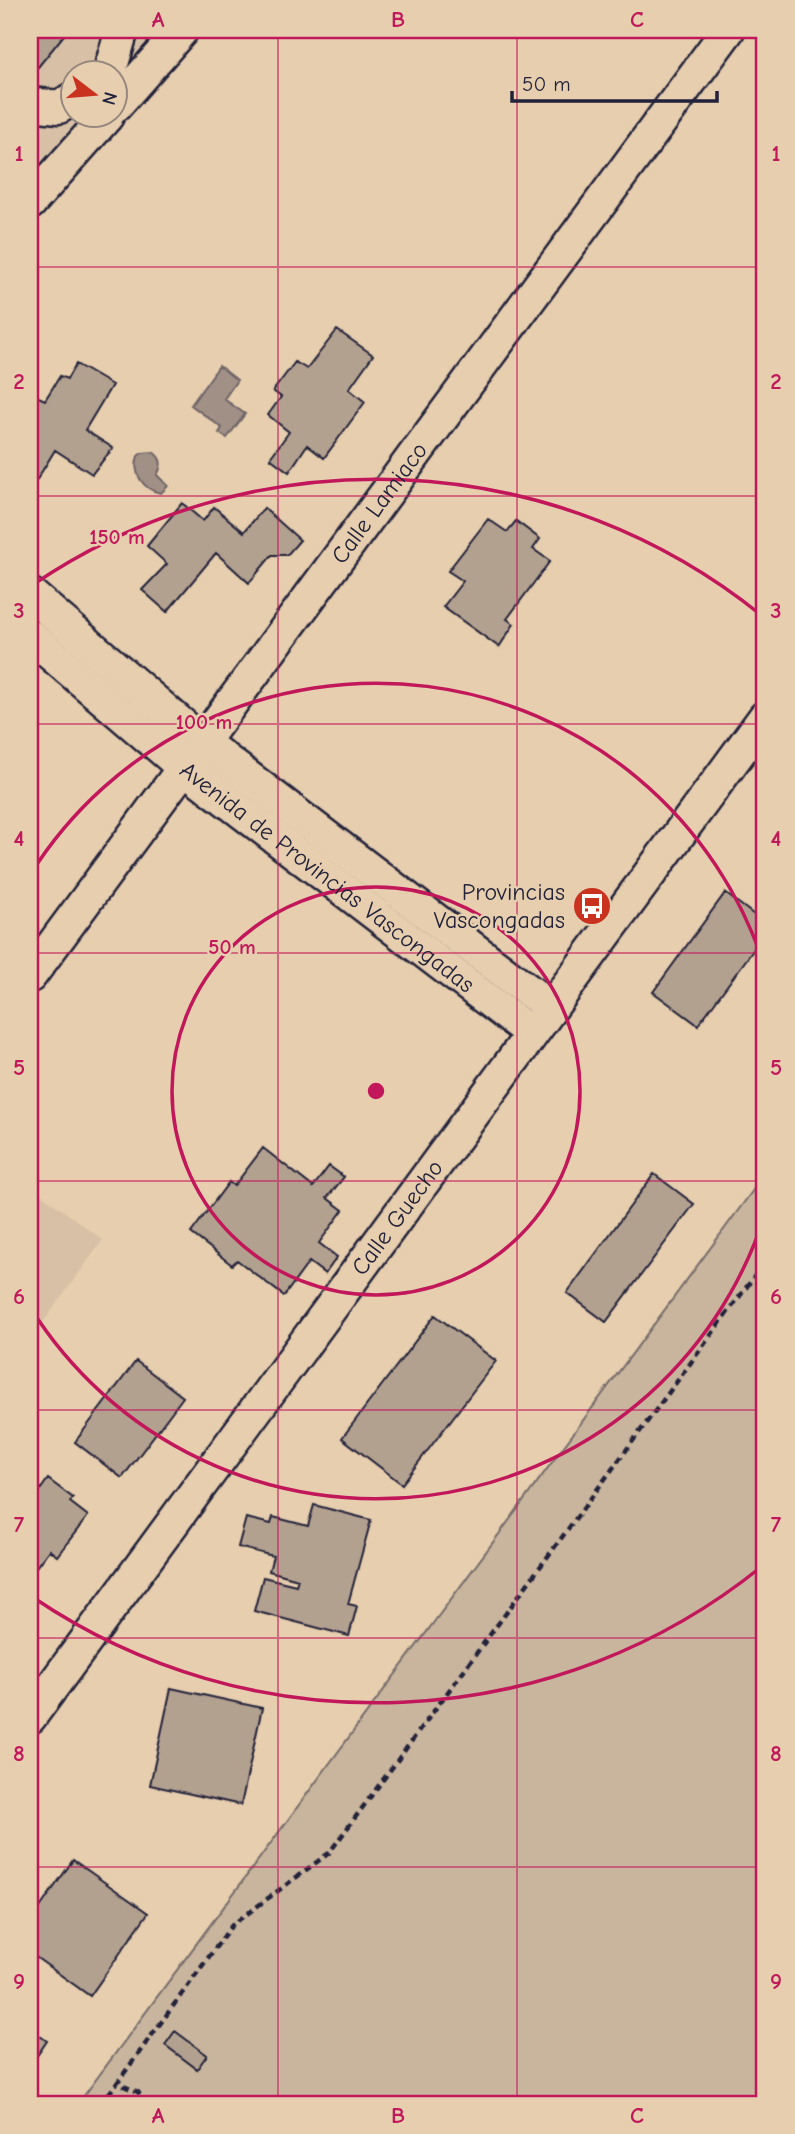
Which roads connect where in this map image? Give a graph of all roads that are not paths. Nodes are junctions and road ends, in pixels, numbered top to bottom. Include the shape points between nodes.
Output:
1 (122, 30) edge
2 (182, 30) edge
3 (728, 30) edge
4 (119, 60) edge
5 (130, 77) edge
6 (30, 104) edge
7 (60, 106) edge
8 (95, 130) edge
9 (30, 204) edge
10 (30, 594) edge
11 (30, 636) edge
12 (765, 717) edge
13 (202, 742) junction
14 (183, 767) junction
15 (30, 976) edge
16 (551, 1008) junction
17 (531, 1033) junction
18 (30, 1717) edge

1 - 4 street
2 - 5 street
3 - 13 street, Calle Lamiaco
6 - 7 street
8 - 9 street
10 - 13 street, Avenida de Provincias Vascongadas
11 - 14 street, Avenida de Provincias Vascongadas
12 - 16 street, Calle Guecho
13 - 14 street, Calle Lamiaco
13 - 16 street, Avenida de Provincias Vascongadas
14 - 15 street, Calle Lamiaco
14 - 17 street, Avenida de Provincias Vascongadas
16 - 17 street, Calle Guecho
17 - 18 street, Calle Guecho

